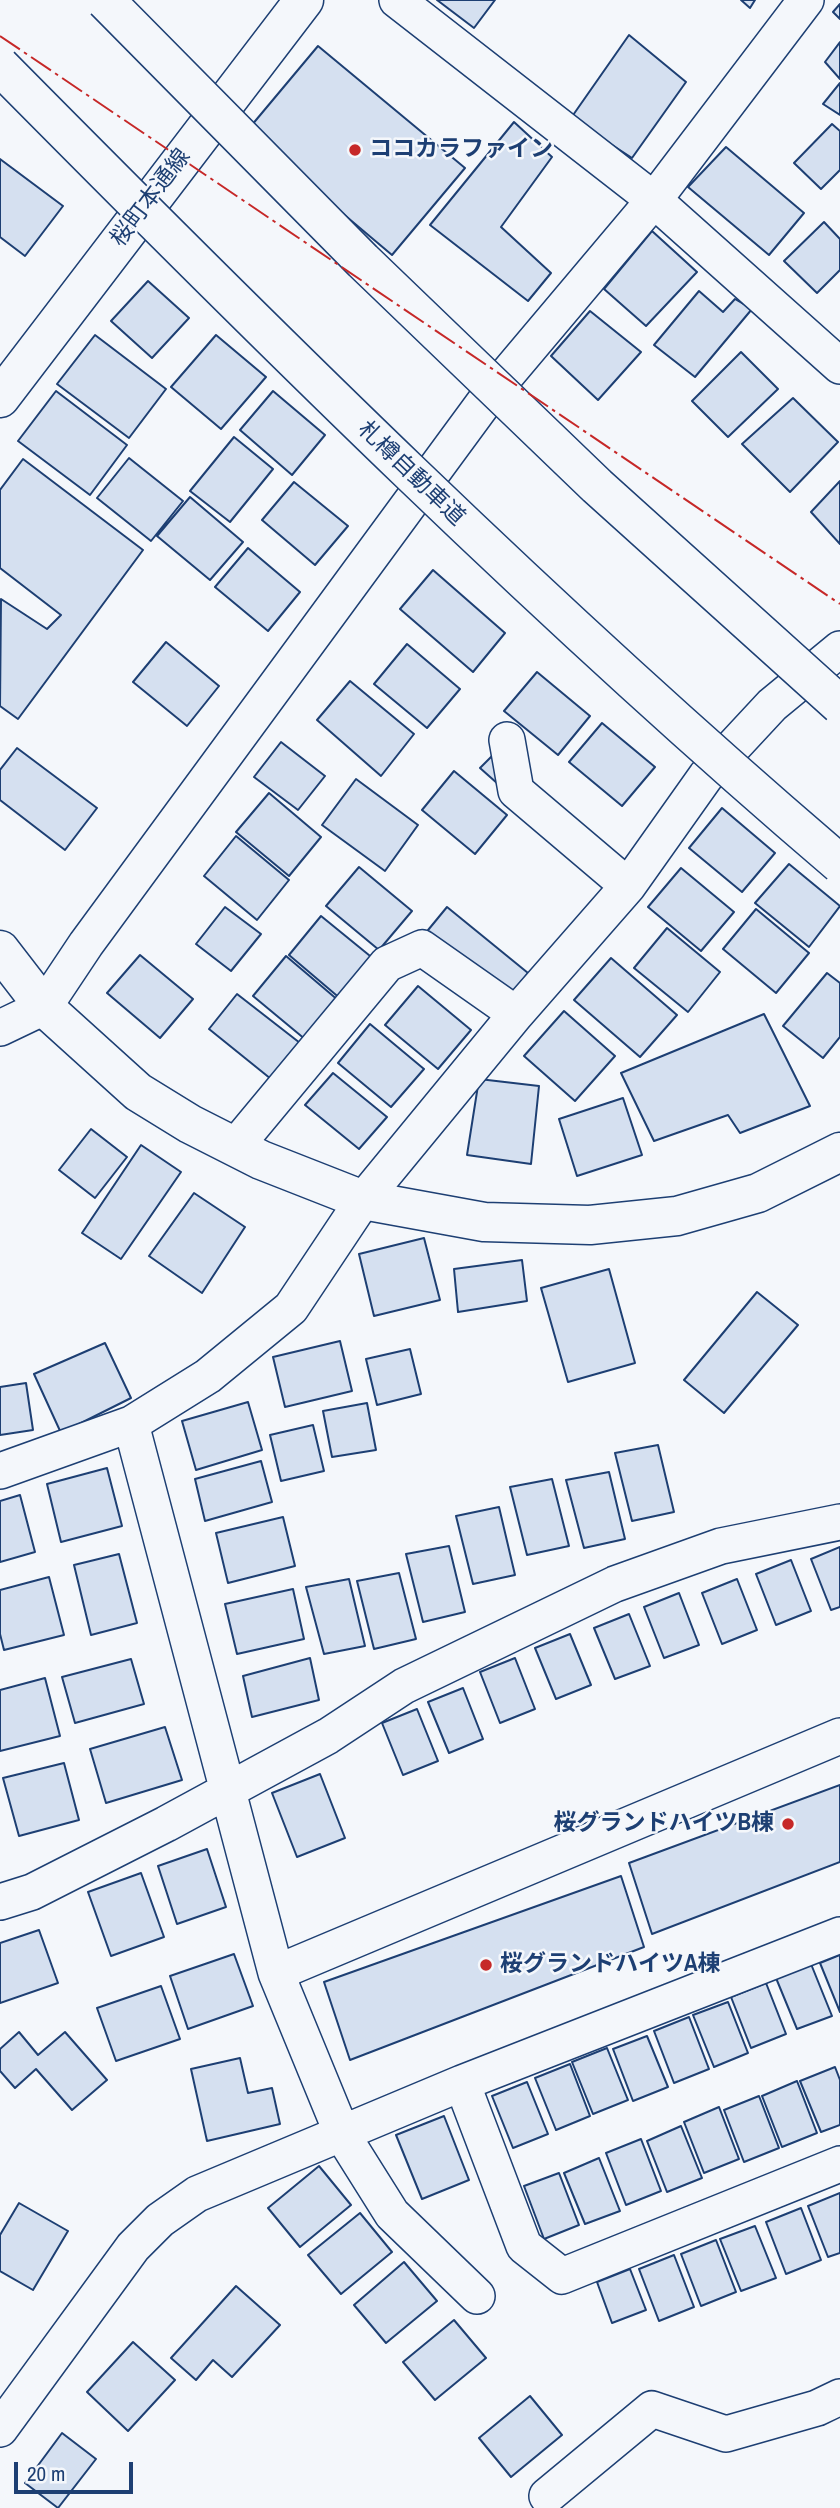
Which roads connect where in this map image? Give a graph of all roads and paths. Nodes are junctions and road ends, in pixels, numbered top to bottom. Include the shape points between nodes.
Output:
1 (105, 0) edge
2 (303, 0) edge
3 (397, 0) edge
4 (806, 0) edge
5 (0, 65) edge
6 (654, 201) junction
7 (839, 364) edge
8 (0, 398) edge
9 (840, 649) edge
10 (840, 705) edge
11 (507, 740) dead end
12 (840, 864) edge
13 (628, 886) junction
14 (0, 950) edge
15 (44, 1007) junction
16 (516, 1014) junction
17 (0, 1028) edge
18 (234, 1147) junction
19 (840, 1152) edge
20 (363, 1200) junction
21 (131, 1424) junction
22 (0, 1471) edge
23 (840, 1522) edge
24 (840, 1736) edge
25 (227, 1789) junction
26 (0, 1902) edge
27 (840, 1936) edge
28 (276, 1973) junction
29 (463, 2083) junction
30 (343, 2136) junction
31 (840, 2164) edge
32 (477, 2296) dead end
33 (840, 2397) edge
34 (0, 2429) edge
35 (548, 2496) dead end

1 - 10 main road, bridge via 363,261 597,486
2 - 8 main road, 桜町本通線
3 - 6 street
4 - 6 street
5 - 12 main road, 札樽自動車道, bridge via 274,342 522,581
6 - 7 street
6 - 15 street via 488,397
9 - 13 street via 772,705 706,776
11 - 13 street via 516,791
13 - 16 street
14 - 15 main road
15 - 17 street
15 - 18 main road via 138,1092
16 - 18 street via 422,948 387,964
16 - 20 street
18 - 20 main road
19 - 20 main road via 758,1193 677,1216 590,1225 484,1222
20 - 21 street via 291,1308 208,1376
21 - 22 street
21 - 25 street
23 - 25 street via 721,1546 615,1584 404,1686 328,1736
24 - 28 street
25 - 26 street via 32,1892
25 - 28 street
27 - 29 street
28 - 30 street
29 - 30 street
29 - 31 street via 524,2246 562,2276
30 - 32 street via 392,2214
30 - 34 street via 197,2194 160,2220 134,2247
33 - 35 street via 726,2434 652,2409

